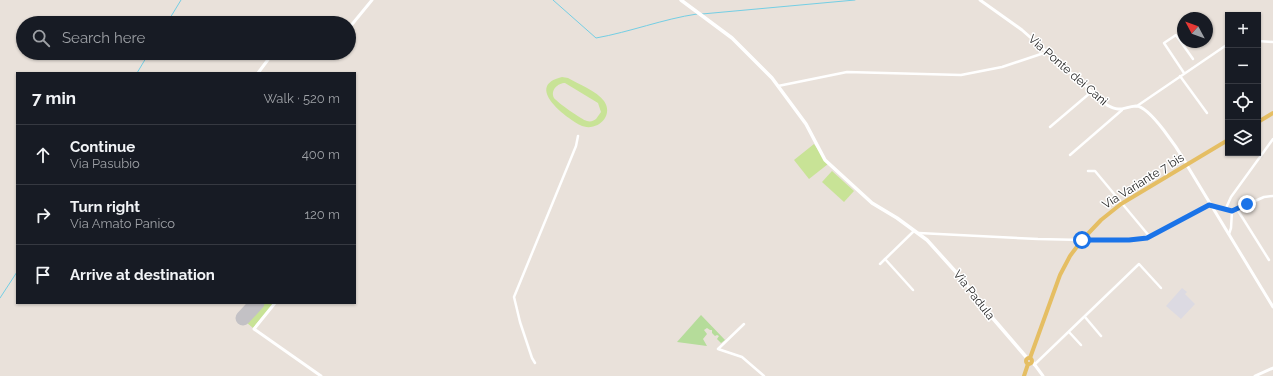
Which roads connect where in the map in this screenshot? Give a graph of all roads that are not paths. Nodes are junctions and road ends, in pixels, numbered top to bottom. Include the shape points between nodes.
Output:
1 (372, 0) edge
2 (681, 0) edge
3 (980, 0) edge
4 (356, 19) edge
5 (1261, 41) edge
6 (1273, 42) edge
7 (1225, 46) edge
8 (1047, 52) junction
9 (268, 60) edge
10 (1195, 62) junction
11 (259, 72) edge
12 (1184, 73) junction
13 (1180, 76) junction
14 (778, 86) junction
15 (1090, 93) junction
16 (1137, 106) junction
17 (1122, 110) junction
18 (1207, 113) dead end
19 (1273, 113) edge
20 (1261, 120) edge
21 (1050, 127) dead end
22 (578, 136) dead end
23 (1273, 139) edge
24 (1225, 142) edge
25 (1070, 155) dead end
26 (1186, 163) dead end
27 (1188, 167) dead end
28 (1088, 171) dead end
29 (1273, 196) edge
30 (1122, 204) junction
31 (1209, 205) junction
32 (1226, 208) junction
33 (1237, 209) junction
34 (1232, 211) junction
35 (915, 230) junction
36 (920, 233) junction
37 (1229, 234) junction
38 (1150, 237) junction
39 (1082, 240) junction
40 (885, 259) junction
41 (1269, 260) dead end
42 (880, 264) dead end
43 (1161, 288) dead end
44 (913, 290) dead end
45 (275, 304) edge
46 (1273, 307) edge
47 (1085, 317) junction
48 (744, 324) dead end
49 (1069, 332) junction
50 (1101, 336) dead end
51 (1081, 345) dead end
52 (535, 363) dead end
53 (1031, 363) junction
54 (1273, 368) edge
55 (1263, 375) edge
56 (321, 376) edge
57 (764, 376) edge
58 (1024, 376) edge
59 (1042, 376) edge
60 (1255, 376) edge

1 - 4 street
2 - 14 main road, Via Padula via 732,38
3 - 8 street, Via Ponte dei Cani via 1022,30
5 - 6 street
7 - 10 street
8 - 14 street via 1002,68 961,75 847,72
8 - 15 street, Via Ponte dei Cani
9 - 11 street
10 - 12 street
10 - 12 street via 1176,35 1164,43
12 - 13 street
13 - 16 street
13 - 18 street
14 - 35 main road, Via Padula via 806,124 826,160 862,195
15 - 17 street, Via Ponte dei Cani via 1111,108
15 - 21 street
16 - 17 street, Via Ponte dei Cani
16 - 26 street via 1153,117
17 - 25 street
19 - 20 main road
22 - 52 street via 514,297
23 - 32 street via 1231,197
24 - 30 main road, Via Variante 7 bis
27 - 31 street
28 - 30 street via 1096,171
29 - 33 street via 1264,197
30 - 38 street
30 - 39 main road, Via Variante 7 bis via 1101,220
31 - 32 street
31 - 37 street
31 - 38 street
32 - 34 street
33 - 34 street
33 - 41 street
34 - 37 street
35 - 36 main road, Via Padula
35 - 40 street
36 - 39 street, Via Padula
36 - 53 main road, Via Padula via 964,280
37 - 46 street
38 - 39 street, Via Padula via 1129,240
39 - 53 main road, Via Variante 7 bis via 1060,275
40 - 42 street
40 - 44 street
43 - 47 street via 1139,264
45 - 56 street via 254,329
47 - 49 street
47 - 50 street
48 - 57 street via 718,349 742,357
49 - 51 street
49 - 53 street
53 - 58 main road, Via Variante 7 bis
53 - 59 street
54 - 55 street
55 - 60 street

